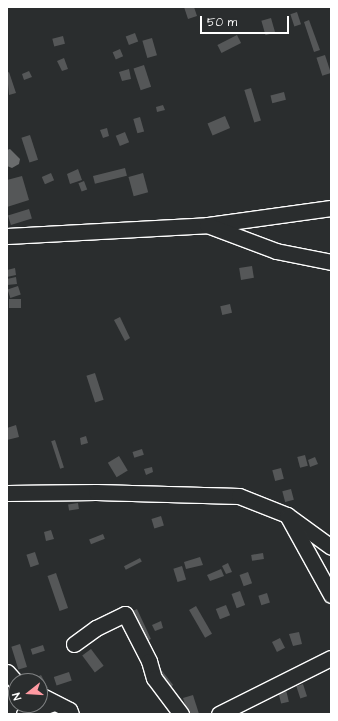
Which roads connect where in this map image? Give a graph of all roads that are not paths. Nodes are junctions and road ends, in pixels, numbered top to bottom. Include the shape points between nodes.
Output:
1 (331, 208) edge
2 (207, 225) junction
3 (7, 236) edge
4 (331, 262) edge
5 (7, 494) edge
6 (287, 515) junction
7 (331, 547) edge
8 (331, 595) edge
9 (74, 644) dead end
10 (331, 658) edge
11 (48, 700) edge
12 (54, 704) junction
13 (24, 714) edge
14 (71, 714) edge
15 (181, 714) edge
16 (219, 714) edge

1 - 2 street
2 - 3 street
2 - 4 street via 276,252
5 - 6 street via 96,492 239,496
6 - 7 street
6 - 8 street
9 - 15 street via 96,628 125,614 149,661 154,678
10 - 16 street
11 - 12 street
12 - 13 street
12 - 14 street via 69,710

